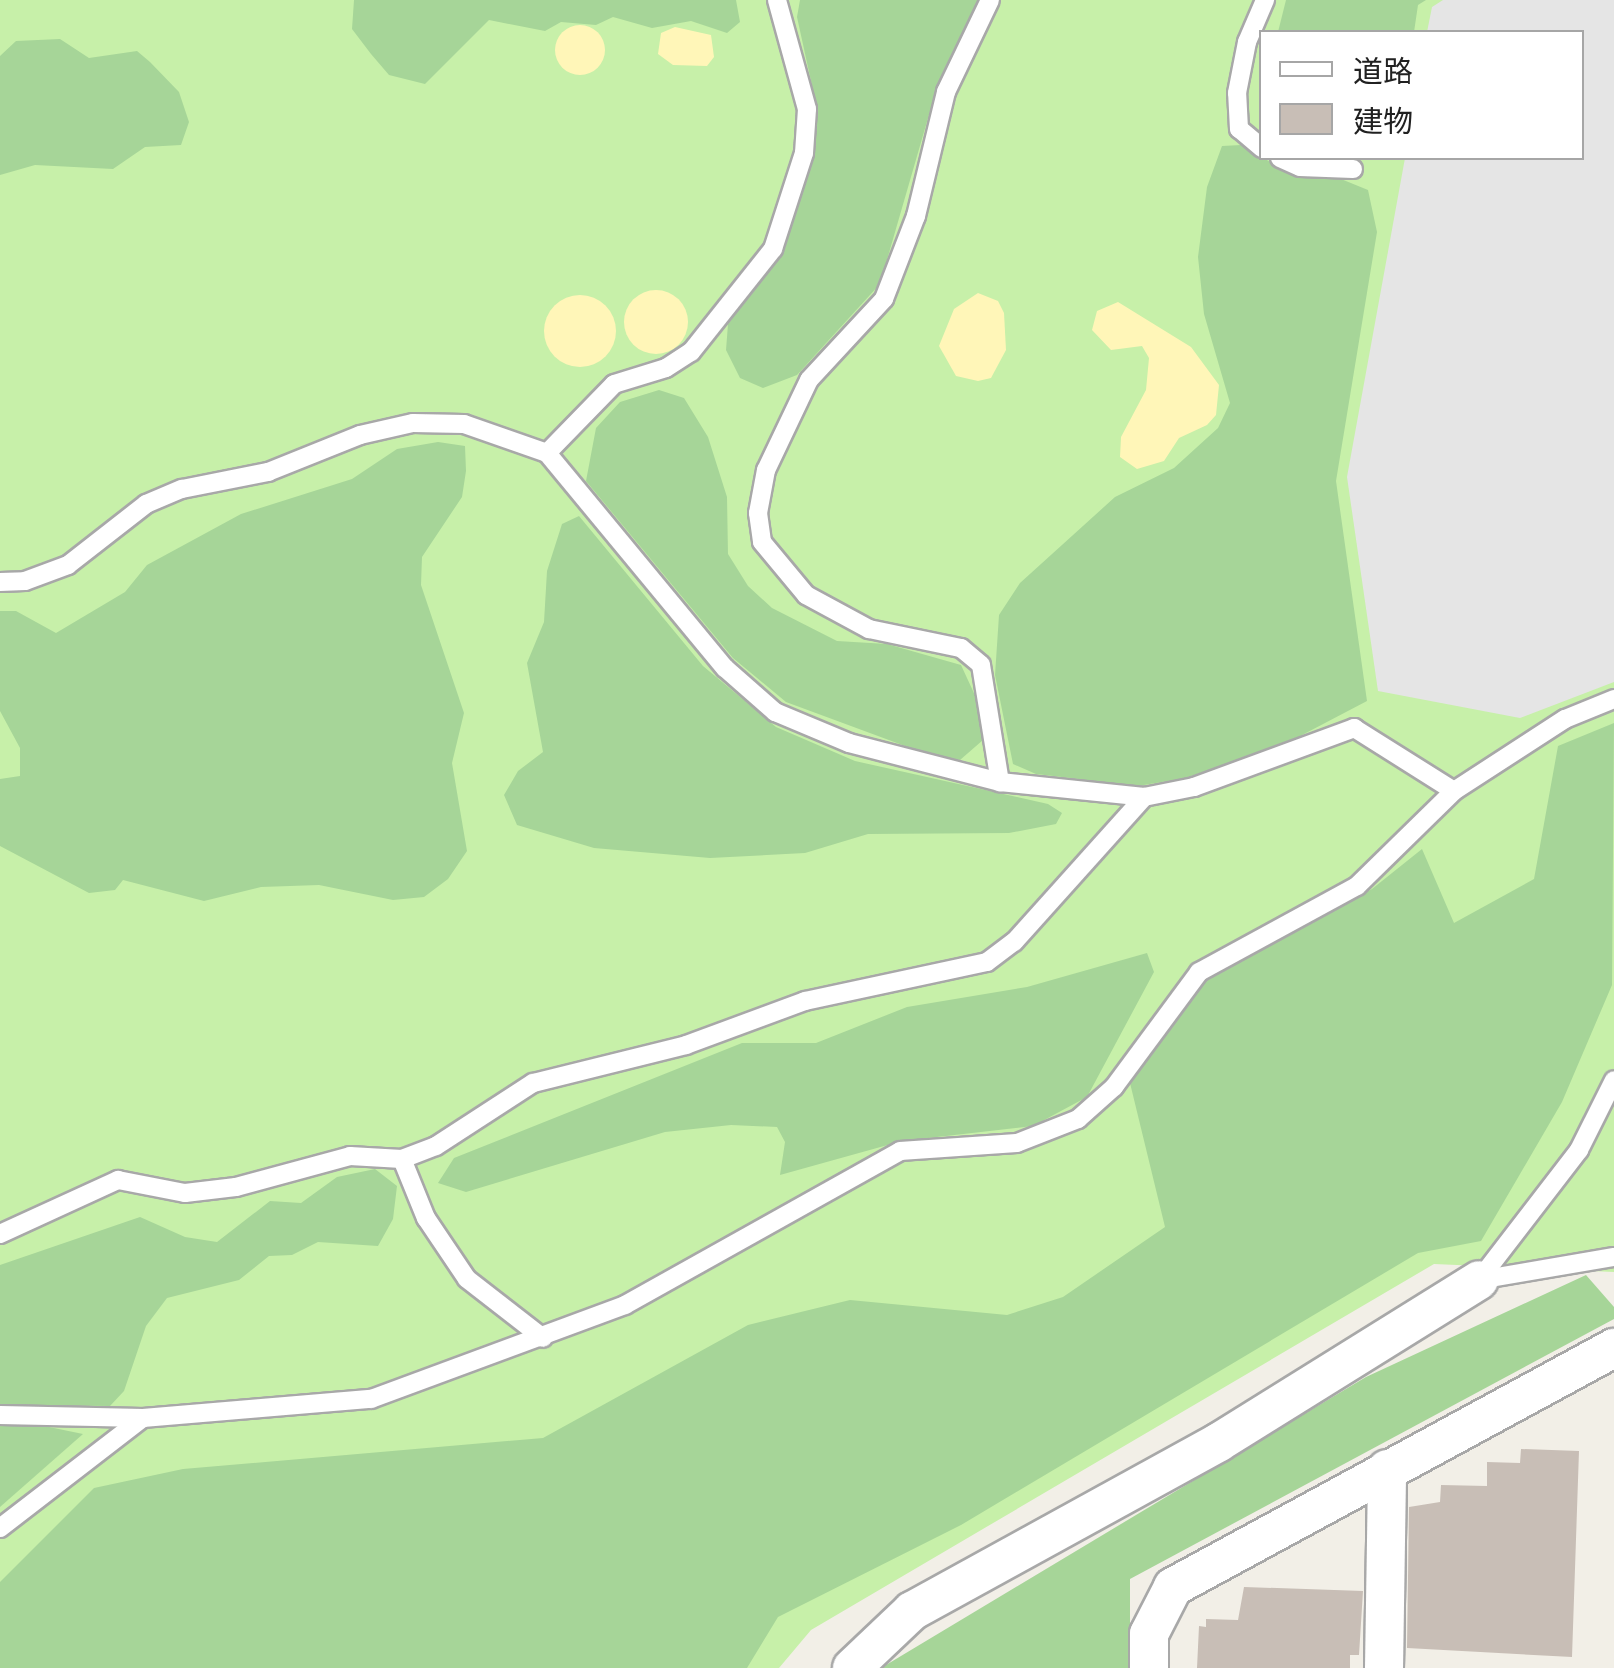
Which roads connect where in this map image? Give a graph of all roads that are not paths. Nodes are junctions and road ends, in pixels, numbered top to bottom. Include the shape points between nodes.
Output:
1 (777, 0) edge
2 (990, 0) edge
3 (1264, 0) edge
4 (1259, 146) edge
5 (1284, 160) edge
6 (1353, 170) dead end
7 (547, 453) junction
8 (0, 582) edge
9 (1614, 699) edge
10 (1000, 782) junction
11 (1454, 791) junction
12 (1144, 797) junction
13 (1614, 1080) edge
14 (402, 1159) junction
15 (0, 1234) edge
16 (1614, 1257) edge
17 (1479, 1280) junction
18 (543, 1338) junction
19 (1614, 1348) edge
20 (0, 1415) edge
21 (143, 1418) junction
22 (1388, 1468) junction
23 (0, 1528) edge
24 (852, 1668) edge
25 (1150, 1668) edge
26 (1384, 1668) edge

1 - 7 lane via 807,109 804,153 773,249 691,352 666,368 614,384
2 - 10 lane via 946,92 916,216 884,299 809,380 766,470 758,513 762,542 806,594 869,629 960,648 981,665
3 - 4 lane via 1237,92 1239,129
5 - 6 lane
7 - 8 lane via 464,424 413,423 360,435 285,467 182,489 146,504 68,565 25,581
7 - 10 lane via 725,668 775,712 849,743
9 - 11 lane via 1565,720
10 - 12 lane
11 - 12 lane via 1354,728 1194,787
11 - 18 lane via 1357,886 1200,972 1114,1086 1078,1120 1017,1143 900,1150 624,1305
12 - 14 lane via 1014,942 987,962 805,1001 686,1045 533,1083 436,1146
13 - 17 lane via 1579,1150
14 - 15 lane via 350,1156 236,1187 184,1193 118,1180
14 - 18 lane via 426,1218 468,1279
16 - 17 lane
17 - 24 street via 1219,1442 912,1611
18 - 21 lane via 371,1399
19 - 22 street
20 - 21 lane
21 - 23 lane
22 - 25 street via 1173,1587 1150,1634
22 - 26 street

